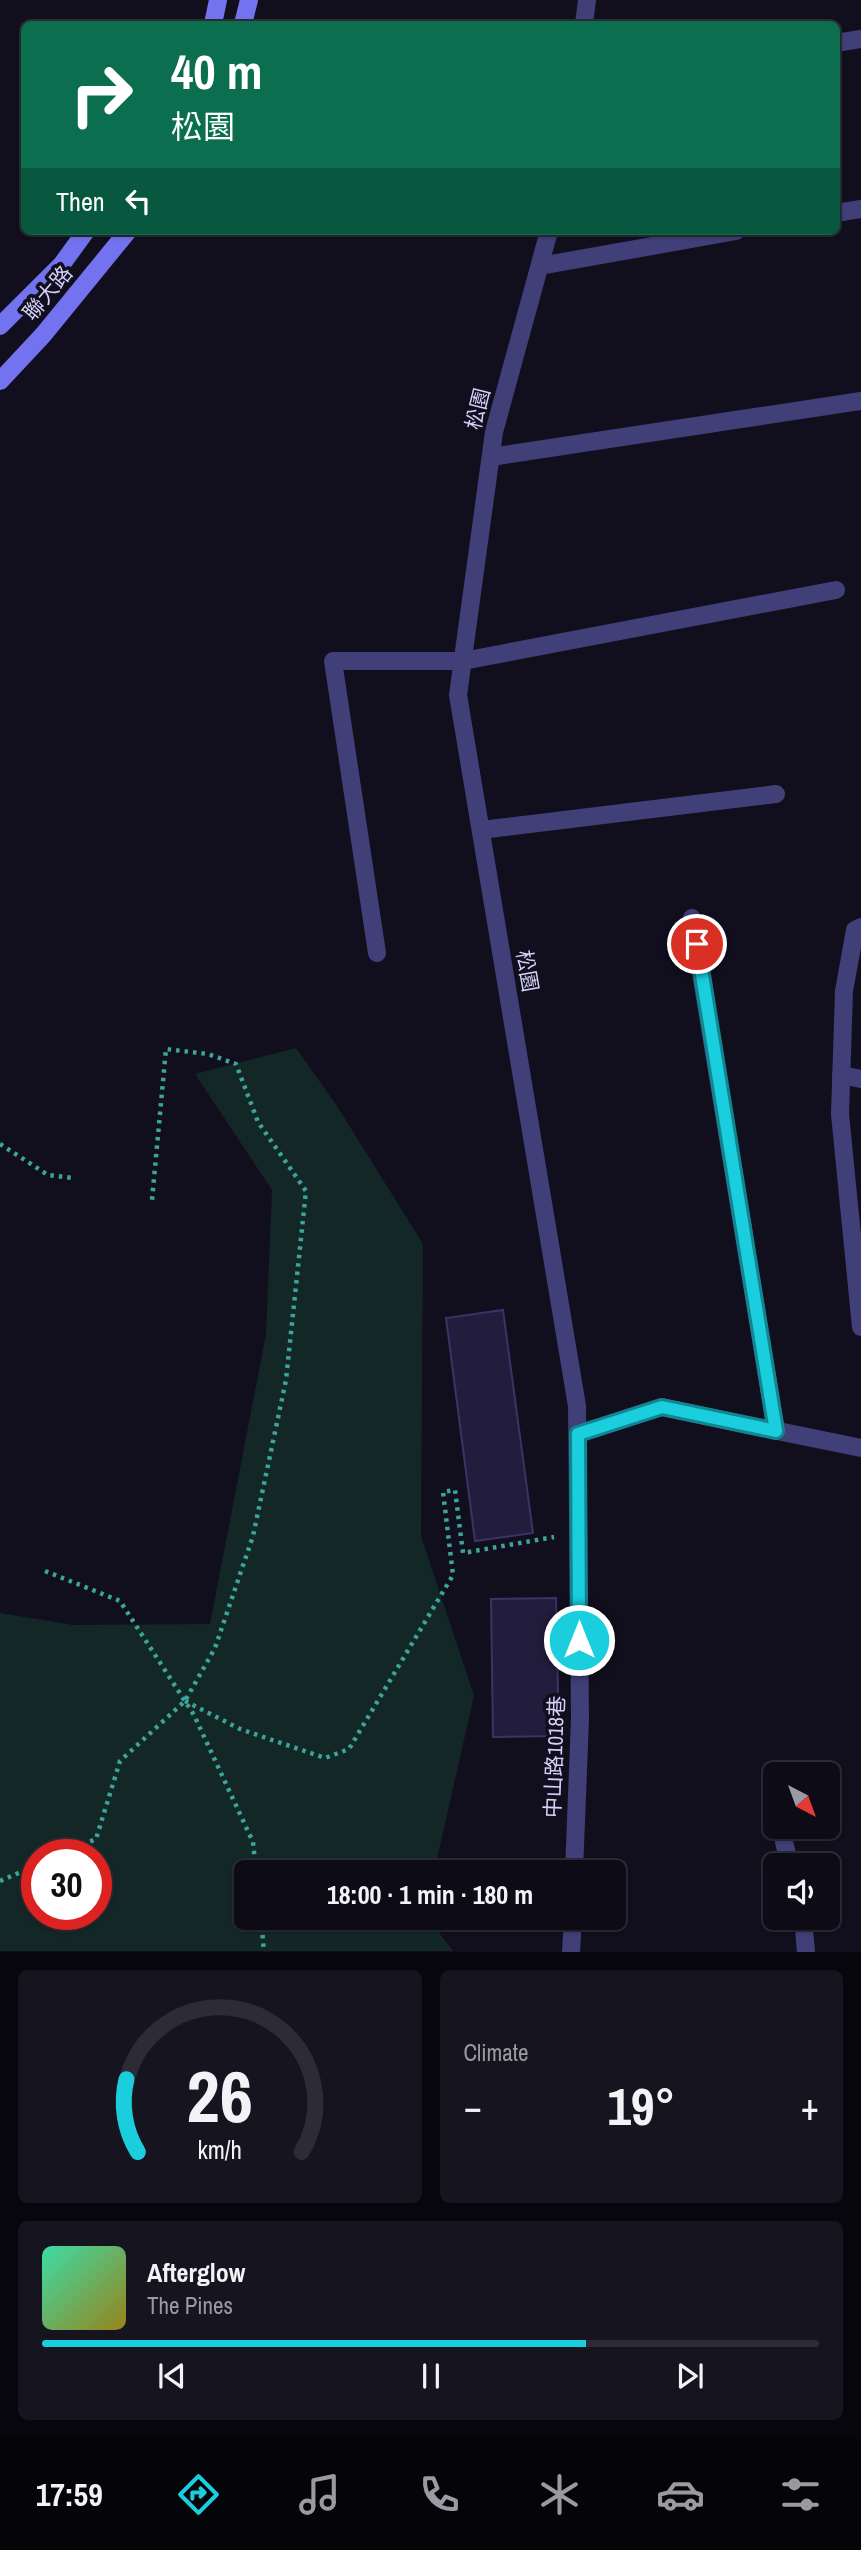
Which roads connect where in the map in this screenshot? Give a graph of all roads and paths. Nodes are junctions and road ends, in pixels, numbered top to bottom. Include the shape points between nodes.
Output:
1 (218, 0) edge
2 (249, 0) edge
3 (587, 0) edge
4 (214, 21) edge
5 (244, 21) edge
6 (584, 21) edge
7 (861, 38) edge
8 (840, 42) edge
9 (861, 209) edge
10 (840, 212) edge
11 (83, 235) edge
12 (125, 235) edge
13 (548, 235) edge
14 (714, 235) edge
15 (540, 266) junction
16 (0, 326) edge
17 (0, 381) edge
18 (861, 401) edge
19 (491, 457) junction
20 (836, 590) dead end
21 (463, 661) junction
22 (776, 794) dead end
23 (481, 830) junction
24 (692, 918) dead end
25 (861, 927) edge
26 (377, 953) dead end
27 (841, 1075) junction
28 (861, 1079) edge
29 (0, 1144) edge
30 (73, 1178) dead end
31 (152, 1200) dead end
32 (857, 1256) edge
33 (861, 1327) edge
34 (776, 1431) junction
35 (578, 1434) junction
36 (861, 1448) edge
37 (579, 1533) junction
38 (45, 1571) dead end
39 (185, 1701) junction
40 (96, 1839) edge
41 (784, 1842) dead end
42 (787, 1853) edge
43 (255, 1860) edge
44 (574, 1860) edge
45 (21, 1872) edge
46 (0, 1881) edge
47 (262, 1930) edge
48 (572, 1930) edge
49 (804, 1930) edge
50 (264, 1951) edge
51 (571, 1951) edge
52 (806, 1951) edge

1 - 4 street
2 - 5 street
3 - 6 street
7 - 8 street
9 - 10 street
11 - 16 street, 聯大路 via 62,264
12 - 17 street, 聯大路
13 - 15 street, 松園
14 - 15 street
15 - 19 street, 松園
18 - 19 street
19 - 21 street, 松園
20 - 21 street
21 - 23 street, 松園 via 458,695
21 - 26 street via 333,662
22 - 23 street
23 - 35 street, 松園
24 - 34 street
25 - 27 street via 855,930 844,991
27 - 28 street
27 - 32 street via 840,1114
29 - 30 path via 48,1175
31 - 39 path via 166,1049 208,1054 236,1064 258,1122 306,1191 286,1380 253,1535 215,1648
32 - 33 street
34 - 35 street via 662,1407
34 - 36 street
35 - 37 street, 中山路1018巷
37 - 39 path via 463,1553 455,1490 443,1492 453,1575 349,1749 325,1758 240,1729
37 - 44 street, 中山路1018巷 via 580,1719
38 - 39 path via 120,1601
39 - 40 path via 120,1761
39 - 43 path via 253,1842
41 - 42 street
45 - 46 path
47 - 50 path
48 - 51 street
49 - 52 street

